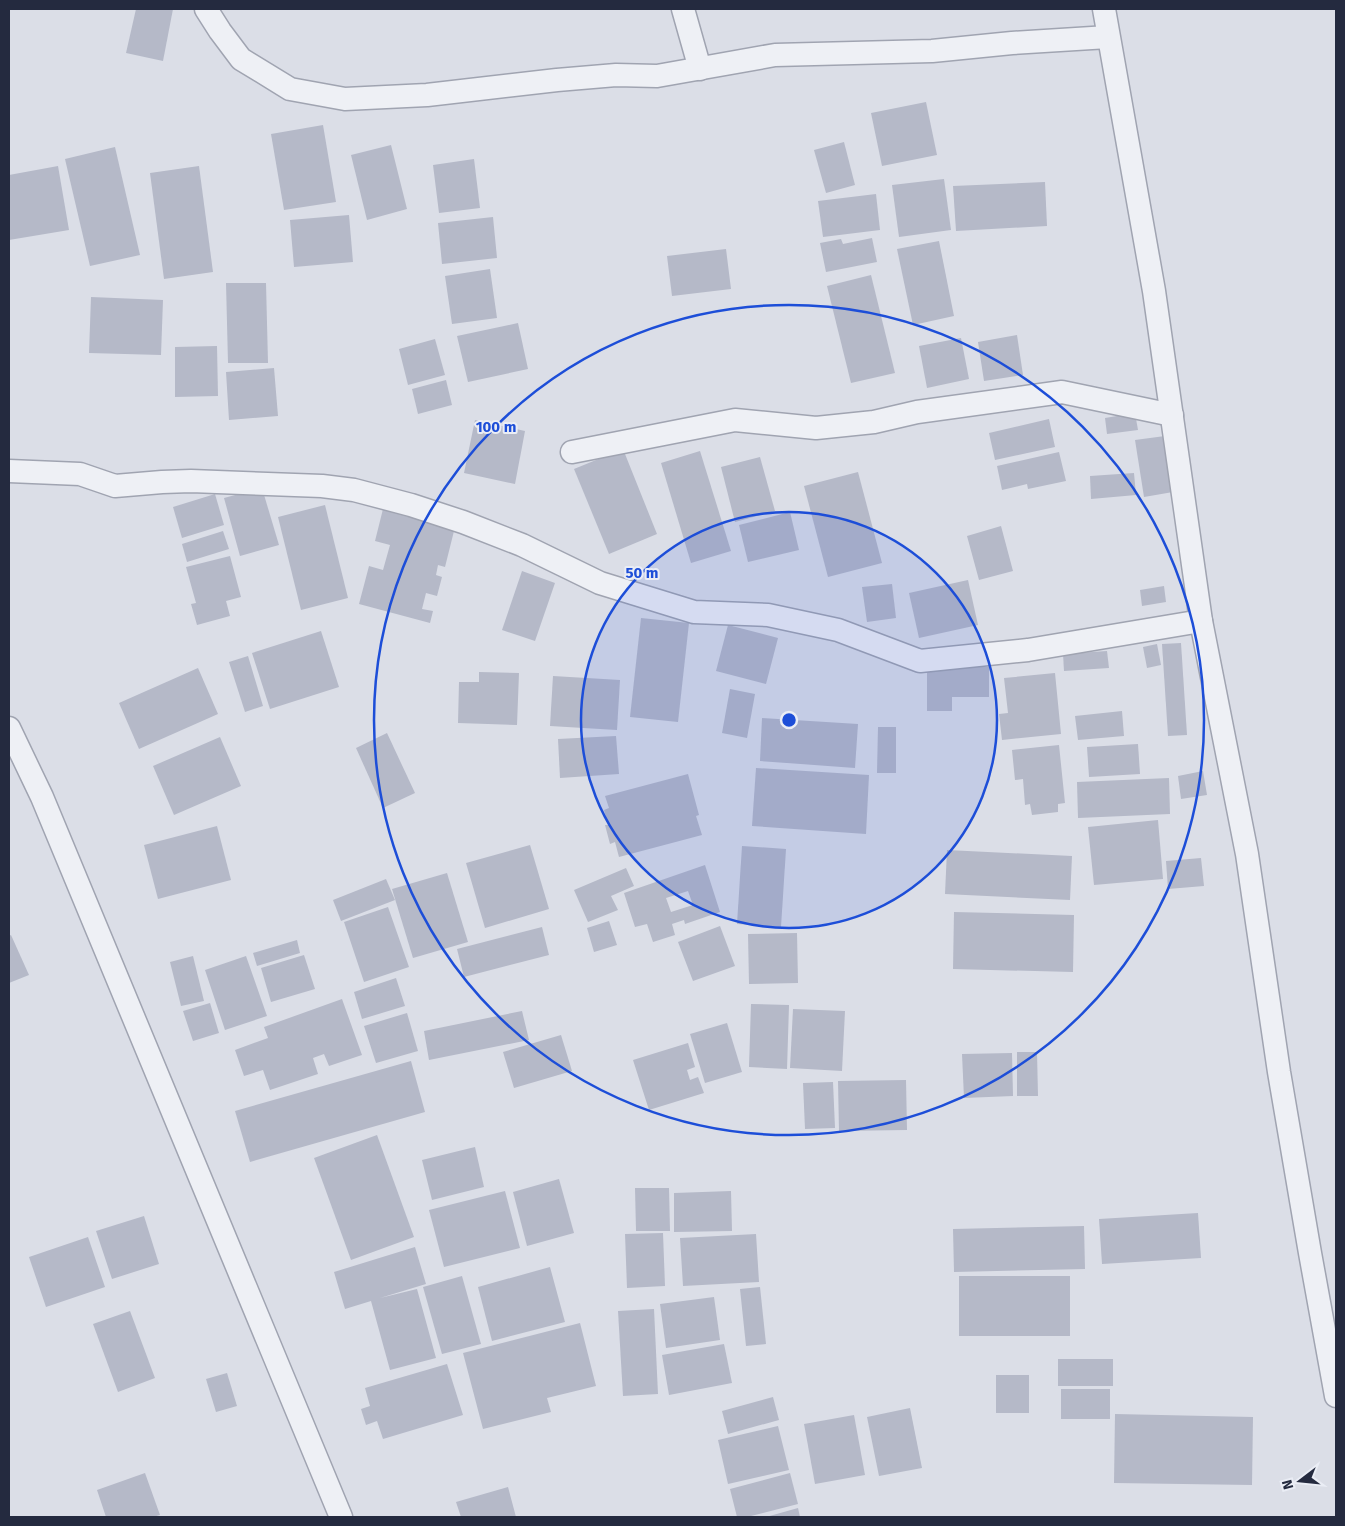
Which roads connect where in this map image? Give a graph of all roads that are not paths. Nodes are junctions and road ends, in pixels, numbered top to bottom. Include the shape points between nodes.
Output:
1 (206, 9) edge
2 (683, 9) edge
3 (1104, 9) edge
4 (1108, 37) junction
5 (700, 69) junction
6 (1172, 415) junction
7 (572, 452) dead end
8 (9, 471) edge
9 (1201, 621) junction
10 (9, 728) edge
11 (1336, 1396) edge
12 (341, 1517) edge

1 - 5 street via 241,59 290,89 344,99 428,95 616,75 657,76
2 - 5 street
3 - 4 street
4 - 5 street via 932,51 775,55
4 - 6 street via 1154,291
6 - 7 street via 1062,392 816,428 734,420
6 - 9 street
8 - 9 street via 80,474 116,486 191,481 354,490 463,522 522,545 600,583 694,612 768,615 838,630 920,661 1028,650
9 - 11 street via 1247,854 1281,1082
10 - 12 street via 42,797

